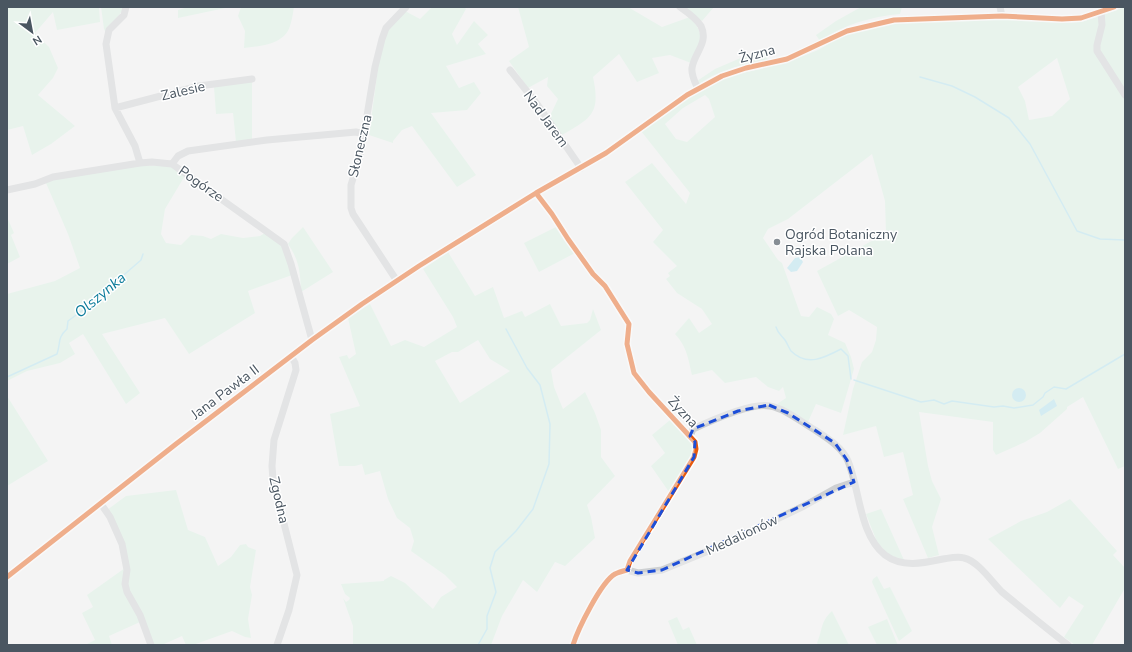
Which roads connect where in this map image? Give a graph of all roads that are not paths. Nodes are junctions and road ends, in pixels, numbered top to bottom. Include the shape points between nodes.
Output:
1 (126, 7) edge
2 (406, 7) edge
3 (680, 7) edge
4 (1000, 7) edge
5 (1114, 7) edge
6 (1102, 11) junction
7 (1002, 16) junction
8 (510, 70) dead end
9 (252, 79) dead end
10 (698, 89) junction
11 (1125, 95) edge
12 (115, 108) junction
13 (364, 134) junction
14 (140, 163) junction
15 (172, 164) junction
16 (581, 168) junction
17 (7, 190) edge
18 (536, 193) junction
19 (466, 237) joint
20 (397, 281) junction
21 (312, 340) junction
22 (291, 356) junction
23 (690, 436) junction
24 (854, 482) junction
25 (101, 504) junction
26 (627, 570) junction
27 (7, 577) edge
28 (151, 645) edge
29 (277, 645) edge
30 (573, 645) edge
31 (1068, 645) edge

1 - 12 street via 124,15 109,30 106,44
2 - 13 street, Słoneczna via 384,32 375,67
3 - 10 street via 701,26 703,40 692,69
4 - 7 street
5 - 6 street, Żyzna
6 - 7 street, Żyzna via 1081,18 1062,19
6 - 11 street via 1097,51
7 - 10 street, Żyzna via 883,22 847,31 787,58 722,76
8 - 16 street, Nad Jarem
9 - 12 street, Zalesie via 199,86
10 - 16 street, Żyzna
12 - 14 street via 135,146
13 - 15 street via 356,132 267,140 188,151 178,156
13 - 20 street, Słoneczna via 352,178 350,208
14 - 15 street, Pogórze
14 - 17 street, Pogórze via 53,177
15 - 21 street, Pogórze via 284,244
16 - 18 street, Żyzna
18 - 19 street, Żyzna
18 - 23 street, Żyzna via 593,274 605,286 629,324 627,344 634,372
19 - 20 street, Jana Pawła II
20 - 21 street, Jana Pawła II
21 - 22 street, Jana Pawła II
22 - 25 street, Jana Pawła II
22 - 29 street, Zgodna via 296,370 274,440 272,466 273,480 297,575
23 - 24 street via 693,429 724,416 769,405 788,413 835,443 847,460
23 - 26 street, Żyzna via 695,442 694,457 630,561
24 - 26 street, Medalionów via 836,488 718,547 662,570 638,573
24 - 31 street via 869,532 884,554 896,562 911,564 952,558 964,558 975,563 1002,591
25 - 27 street, Jana Pawła II
25 - 28 street via 113,522 122,544 127,570 127,592 140,615
26 - 30 street via 609,578 584,619

